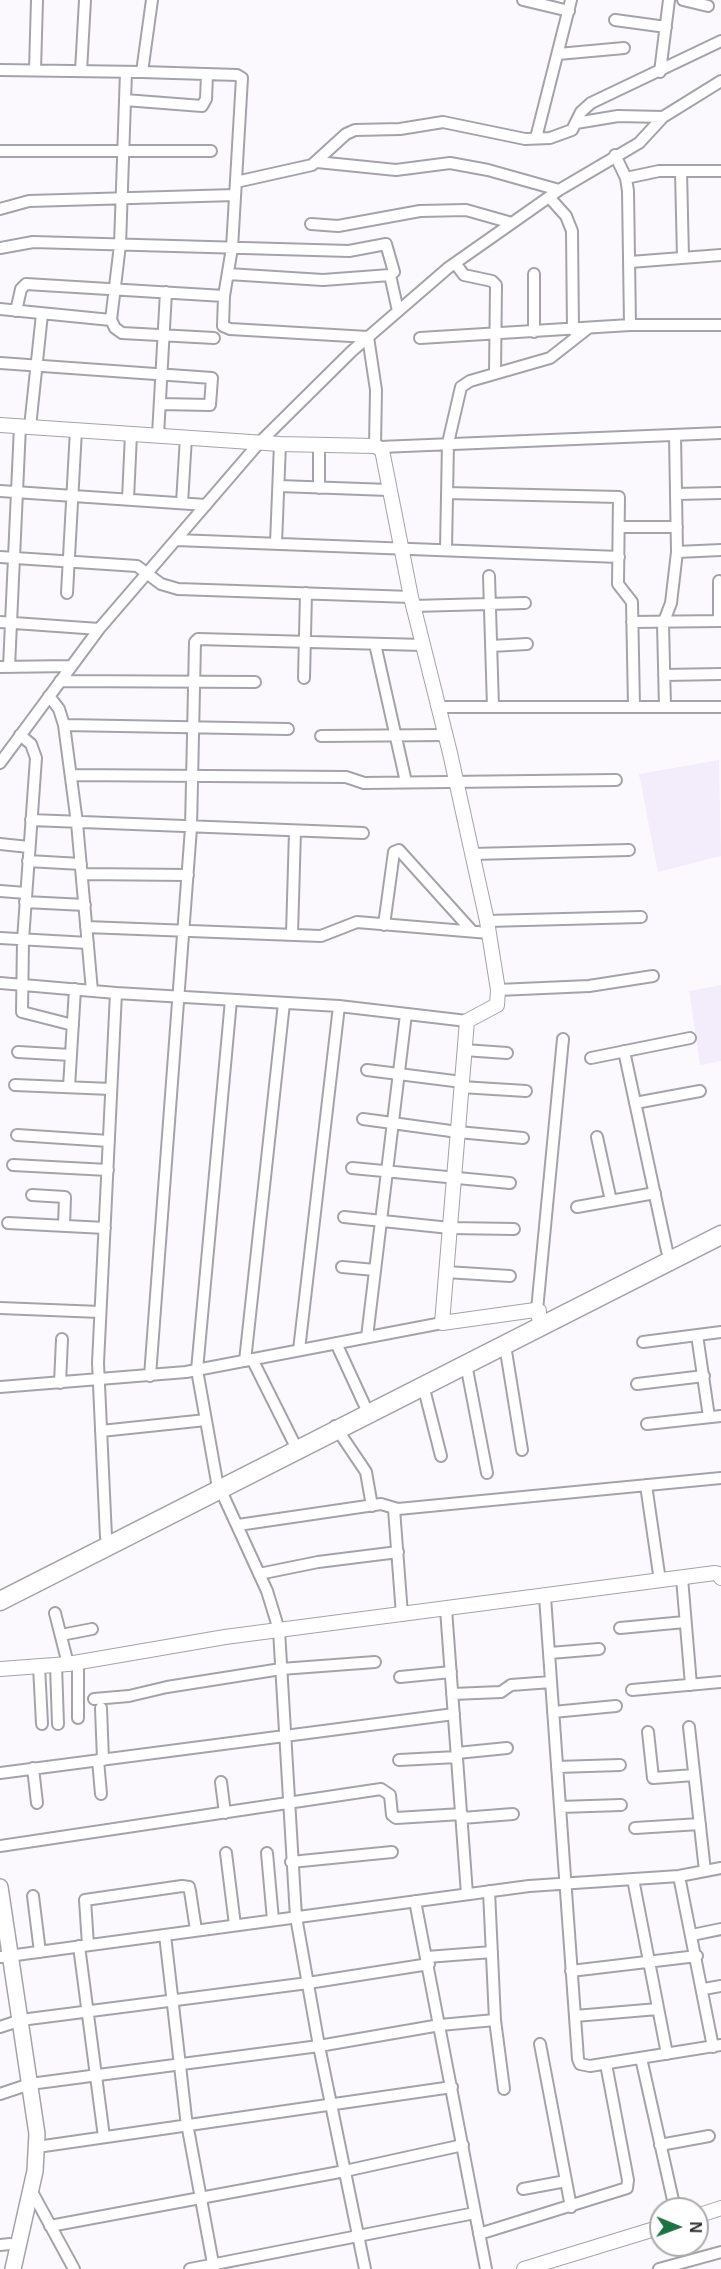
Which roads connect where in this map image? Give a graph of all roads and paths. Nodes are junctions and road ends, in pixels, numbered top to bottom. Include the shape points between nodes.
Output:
1 (37, 0) edge
2 (85, 0) edge
3 (140, 0) edge
4 (152, 0) edge
5 (522, 0) edge
6 (669, 0) edge
7 (682, 0) edge
8 (570, 6) edge
9 (708, 6) dead end
10 (615, 20) dead end
11 (666, 27) junction
12 (721, 41) edge
13 (624, 48) dead end
14 (558, 54) junction
15 (0, 70) edge
16 (35, 70) junction
17 (81, 71) junction
18 (126, 72) junction
19 (142, 72) junction
20 (660, 72) junction
21 (207, 75) junction
22 (721, 81) edge
23 (125, 100) junction
24 (663, 117) junction
25 (576, 123) junction
26 (536, 138) junction
27 (124, 150) junction
28 (0, 151) edge
29 (211, 151) dead end
30 (615, 155) junction
31 (317, 162) junction
32 (681, 171) junction
33 (721, 171) edge
34 (626, 178) junction
35 (236, 182) junction
36 (559, 190) junction
37 (235, 195) junction
38 (549, 197) junction
39 (122, 198) junction
40 (0, 209) edge
41 (512, 223) junction
42 (311, 224) dead end
43 (120, 245) junction
44 (0, 248) edge
45 (232, 248) junction
46 (721, 255) edge
47 (683, 258) junction
48 (630, 262) junction
49 (454, 263) junction
50 (228, 274) junction
51 (534, 274) dead end
52 (390, 276) junction
53 (113, 289) junction
54 (166, 292) junction
55 (224, 296) junction
56 (0, 309) edge
57 (16, 311) junction
58 (398, 311) junction
59 (42, 314) junction
60 (111, 320) junction
61 (630, 325) junction
62 (721, 325) edge
63 (587, 329) junction
64 (573, 330) junction
65 (534, 332) junction
66 (496, 334) junction
67 (164, 336) junction
68 (368, 337) junction
69 (214, 338) dead end
70 (420, 338) dead end
71 (0, 363) edge
72 (36, 366) junction
73 (162, 374) junction
74 (495, 374) junction
75 (160, 404) junction
76 (0, 425) edge
77 (25, 427) junction
78 (76, 430) junction
79 (721, 433) edge
80 (131, 434) junction
81 (158, 435) junction
82 (675, 435) junction
83 (186, 437) junction
84 (259, 443) junction
85 (448, 443) junction
86 (280, 444) junction
87 (319, 446) junction
88 (378, 446) junction
89 (279, 486) junction
90 (319, 488) junction
91 (389, 490) junction
92 (0, 491) edge
93 (17, 492) junction
94 (447, 493) junction
95 (721, 493) edge
96 (676, 494) junction
97 (72, 495) junction
98 (128, 500) junction
99 (182, 503) junction
100 (206, 505) junction
101 (620, 526) junction
102 (676, 527) junction
103 (176, 540) junction
104 (276, 543) junction
105 (402, 547) junction
106 (446, 549) junction
107 (721, 550) edge
108 (677, 552) junction
109 (0, 557) edge
110 (14, 557) junction
111 (619, 557) junction
112 (69, 561) junction
113 (147, 573) junction
114 (489, 576) dead end
115 (719, 581) dead end
116 (67, 593) dead end
117 (306, 593) junction
118 (412, 601) junction
119 (525, 603) dead end
120 (490, 604) junction
121 (720, 621) edge
122 (5, 622) edge
123 (632, 622) junction
124 (664, 622) junction
125 (99, 629) junction
126 (305, 642) junction
127 (375, 644) junction
128 (527, 644) dead end
129 (423, 645) junction
130 (491, 646) junction
131 (71, 666) junction
132 (4, 667) edge
133 (721, 674) edge
134 (664, 675) junction
135 (304, 678) dead end
136 (60, 681) junction
137 (194, 682) junction
138 (255, 682) dead end
139 (49, 696) junction
140 (439, 707) junction
141 (493, 707) junction
142 (634, 707) junction
143 (665, 707) junction
144 (721, 707) edge
145 (64, 725) junction
146 (193, 729) junction
147 (288, 729) dead end
148 (20, 735) junction
149 (396, 735) junction
150 (446, 735) junction
151 (321, 736) dead end
152 (0, 763) edge
153 (71, 775) junction
154 (192, 777) junction
155 (616, 780) dead end
156 (406, 782) junction
157 (456, 782) junction
158 (31, 820) junction
159 (77, 823) junction
160 (191, 828) junction
161 (295, 831) junction
162 (363, 833) dead end
163 (0, 844) edge
164 (29, 847) junction
165 (629, 850) dead end
166 (472, 854) junction
167 (28, 861) junction
168 (81, 869) junction
169 (188, 875) junction
170 (0, 891) edge
171 (26, 897) junction
172 (85, 905) junction
173 (642, 917) dead end
174 (384, 925) junction
175 (86, 927) junction
176 (488, 927) junction
177 (184, 930) junction
178 (472, 932) junction
179 (292, 934) junction
180 (0, 938) edge
181 (23, 940) junction
182 (88, 944) junction
183 (653, 976) dead end
184 (0, 983) edge
185 (22, 985) junction
186 (75, 989) junction
187 (498, 990) junction
188 (92, 991) junction
189 (116, 993) junction
190 (180, 997) junction
191 (231, 1000) junction
192 (284, 1003) junction
193 (339, 1006) junction
194 (406, 1014) junction
195 (467, 1021) junction
196 (73, 1025) junction
197 (690, 1038) dead end
198 (563, 1039) dead end
199 (464, 1050) junction
200 (624, 1051) junction
201 (18, 1052) dead end
202 (507, 1053) dead end
203 (71, 1055) junction
204 (591, 1058) dead end
205 (367, 1070) dead end
206 (399, 1074) junction
207 (15, 1084) dead end
208 (461, 1084) junction
209 (69, 1087) junction
210 (111, 1089) junction
211 (526, 1091) dead end
212 (700, 1091) dead end
213 (635, 1103) junction
214 (363, 1119) dead end
215 (393, 1124) junction
216 (458, 1132) junction
217 (17, 1135) dead end
218 (597, 1137) dead end
219 (523, 1138) dead end
220 (109, 1141) junction
221 (13, 1165) dead end
222 (352, 1168) dead end
223 (108, 1170) junction
224 (387, 1173) junction
225 (454, 1179) junction
226 (510, 1183) dead end
227 (655, 1193) junction
228 (32, 1195) dead end
229 (611, 1201) junction
230 (577, 1207) dead end
231 (344, 1217) dead end
232 (381, 1221) junction
233 (8, 1223) dead end
234 (721, 1225) edge
235 (64, 1226) junction
236 (105, 1228) junction
237 (450, 1228) junction
238 (514, 1229) dead end
239 (721, 1235) edge
240 (667, 1251) junction
241 (342, 1267) dead end
242 (375, 1270) junction
243 (446, 1272) junction
244 (510, 1276) dead end
245 (0, 1308) edge
246 (100, 1312) junction
247 (538, 1314) junction
248 (442, 1323) junction
249 (721, 1332) edge
250 (697, 1335) junction
251 (367, 1337) junction
252 (62, 1339) dead end
253 (643, 1342) dead end
254 (336, 1343) junction
255 (505, 1345) junction
256 (299, 1350) junction
257 (248, 1360) junction
258 (466, 1364) junction
259 (197, 1370) junction
260 (150, 1376) junction
261 (704, 1376) junction
262 (98, 1380) junction
263 (60, 1383) junction
264 (637, 1384) dead end
265 (423, 1385) junction
266 (0, 1387) edge
267 (365, 1407) junction
268 (721, 1416) edge
269 (709, 1417) junction
270 (206, 1420) junction
271 (647, 1424) dead end
272 (335, 1426) junction
273 (101, 1431) junction
274 (294, 1443) junction
275 (522, 1450) dead end
276 (441, 1456) dead end
277 (487, 1473) dead end
278 (721, 1478) edge
279 (219, 1485) junction
280 (646, 1485) junction
281 (372, 1506) junction
282 (394, 1509) junction
283 (238, 1525) junction
284 (106, 1537) junction
285 (398, 1552) junction
286 (259, 1574) junction
287 (720, 1575) edge
288 (682, 1578) junction
289 (660, 1581) junction
290 (0, 1590) edge
291 (545, 1597) junction
292 (0, 1601) edge
293 (446, 1609) junction
294 (55, 1613) dead end
295 (402, 1614) junction
296 (686, 1622) junction
297 (620, 1628) dead end
298 (93, 1629) dead end
299 (279, 1630) junction
300 (61, 1635) junction
301 (599, 1649) dead end
302 (550, 1653) junction
303 (375, 1662) dead end
304 (68, 1664) junction
305 (39, 1666) junction
306 (0, 1669) edge
307 (281, 1669) junction
308 (450, 1672) junction
309 (400, 1677) dead end
310 (551, 1682) junction
311 (721, 1682) edge
312 (691, 1684) junction
313 (632, 1690) dead end
314 (452, 1694) junction
315 (616, 1706) dead end
316 (553, 1712) junction
317 (454, 1714) junction
318 (78, 1718) dead end
319 (42, 1724) dead end
320 (58, 1724) dead end
321 (689, 1727) dead end
322 (648, 1732) dead end
323 (284, 1737) junction
324 (507, 1748) dead end
325 (457, 1755) junction
326 (101, 1760) junction
327 (399, 1760) dead end
328 (620, 1765) dead end
329 (557, 1767) junction
330 (33, 1768) junction
331 (0, 1773) edge
332 (694, 1775) junction
333 (221, 1782) dead end
334 (101, 1794) dead end
335 (37, 1803) dead end
336 (288, 1803) junction
337 (621, 1805) dead end
338 (560, 1807) junction
339 (225, 1813) junction
340 (513, 1815) dead end
341 (462, 1816) junction
342 (700, 1824) junction
343 (635, 1828) dead end
344 (0, 1846) edge
345 (392, 1852) dead end
346 (226, 1853) dead end
347 (267, 1854) dead end
348 (291, 1862) junction
349 (721, 1869) edge
350 (705, 1871) junction
351 (679, 1876) junction
352 (633, 1879) junction
353 (565, 1884) junction
354 (0, 1887) edge
355 (489, 1892) junction
356 (467, 1894) junction
357 (33, 1896) dead end
358 (415, 1901) junction
359 (297, 1917) junction
360 (273, 1920) junction
361 (235, 1925) junction
362 (721, 1929) edge
363 (196, 1930) junction
364 (165, 1935) junction
365 (692, 1935) junction
366 (84, 1946) junction
367 (4, 1949) edge
368 (40, 1952) junction
369 (492, 1952) junction
370 (697, 1956) junction
371 (428, 1961) junction
372 (649, 1961) junction
373 (571, 1971) junction
374 (308, 1983) junction
375 (721, 1986) edge
376 (704, 1989) junction
377 (172, 2001) junction
378 (658, 2009) junction
379 (87, 2012) junction
380 (575, 2016) junction
381 (495, 2020) junction
382 (11, 2023) edge
383 (440, 2025) junction
384 (540, 2043) dead end
385 (319, 2046) junction
386 (717, 2046) edge
387 (667, 2054) junction
388 (641, 2058) junction
389 (606, 2064) junction
390 (179, 2065) junction
391 (95, 2076) junction
392 (25, 2085) junction
393 (452, 2087) junction
394 (504, 2089) dead end
395 (0, 2094) edge
396 (331, 2105) junction
397 (187, 2126) junction
398 (709, 2136) dead end
399 (104, 2138) junction
400 (462, 2145) junction
401 (660, 2145) junction
402 (37, 2147) junction
403 (345, 2172) junction
404 (566, 2181) junction
405 (523, 2189) dead end
406 (31, 2190) junction
407 (672, 2197) edge
408 (200, 2198) junction
409 (571, 2207) junction
410 (475, 2213) junction
411 (50, 2226) junction
412 (649, 2231) edge
413 (358, 2234) junction
414 (479, 2234) junction
415 (5, 2244) edge
416 (720, 2255) edge
417 (213, 2267) edge
418 (6, 2269) edge
419 (13, 2269) edge
420 (74, 2269) edge
421 (190, 2269) edge
422 (365, 2269) edge
423 (486, 2269) edge
424 (524, 2269) edge
425 (659, 2269) edge

1 - 16 street
2 - 17 street
3 - 4 street
4 - 19 street
5 - 8 street
6 - 11 street
7 - 9 street
8 - 14 street
10 - 11 street
11 - 20 street
12 - 20 street
13 - 14 street
14 - 26 street
15 - 16 street
16 - 17 street
17 - 18 street
18 - 19 street
18 - 23 street
19 - 21 street
20 - 25 street via 591,103
21 - 23 street via 206,102 202,106
21 - 35 street via 242,78
22 - 24 street
23 - 27 street
24 - 25 street via 618,116
24 - 30 street via 639,143
25 - 26 street via 572,130 550,138
26 - 31 street via 443,123 360,130 346,134
27 - 28 street
27 - 29 street
27 - 39 street
30 - 34 street
30 - 36 street
31 - 35 street
31 - 36 street via 396,170 450,163
32 - 33 street
32 - 34 street
32 - 47 street
34 - 48 street
35 - 37 street
36 - 38 street
37 - 39 street
37 - 45 street
38 - 41 street
38 - 64 street via 566,216 572,231
39 - 40 street via 29,201
39 - 43 street
41 - 42 street via 466,210 414,212 338,226
41 - 49 street
43 - 44 street via 33,242
43 - 45 street
43 - 53 street
45 - 50 street
45 - 52 street via 349,251 386,244 394,272
46 - 47 street
47 - 48 street
48 - 61 street
49 - 58 street
49 - 66 street via 464,274 496,283
50 - 52 street via 323,280
50 - 55 street
51 - 65 street
52 - 58 street
53 - 54 street
53 - 57 street via 26,284
53 - 60 street
54 - 55 street
54 - 67 street
55 - 68 street via 225,328
56 - 57 street
57 - 59 street
58 - 68 street
59 - 60 street
59 - 72 street
60 - 67 street via 122,333
61 - 62 street
61 - 63 street
63 - 64 street
63 - 74 street via 550,358
64 - 65 street
65 - 66 street
66 - 70 street
66 - 74 street
67 - 69 street
67 - 73 street
68 - 84 street
68 - 88 street via 376,390
71 - 72 street
72 - 73 street
72 - 77 street
73 - 75 street
73 - 75 street via 210,377 212,396 209,406
74 - 85 street via 461,387
75 - 81 street
76 - 77 street
77 - 78 street
77 - 93 street
78 - 80 street
78 - 97 street
79 - 82 street
80 - 81 street
80 - 98 street
81 - 83 street
82 - 85 street
82 - 96 street
83 - 84 street
83 - 99 street
84 - 86 street
84 - 100 street
85 - 88 street
85 - 94 street
86 - 87 street
86 - 89 street
87 - 88 street
87 - 90 street
88 - 91 street
89 - 90 street
89 - 104 street
90 - 91 street
91 - 105 street
92 - 93 street
93 - 97 street
93 - 110 street
94 - 101 street via 617,496 621,499
94 - 106 street
95 - 96 street
96 - 102 street
97 - 98 street
97 - 112 street
98 - 99 street
99 - 100 street
100 - 103 street
101 - 102 street
101 - 111 street
102 - 108 street
103 - 104 street
103 - 113 street
104 - 105 street
105 - 106 street
105 - 118 street
106 - 111 street
107 - 108 street
108 - 124 street via 671,603
109 - 110 street
110 - 112 street
110 - 122 street
111 - 123 street via 618,584 631,599
112 - 113 street via 137,566
112 - 116 street
113 - 117 street via 161,584 178,589
113 - 125 street
114 - 120 street
115 - 121 street
117 - 118 street
117 - 126 street
118 - 120 street
118 - 129 street
119 - 120 street
120 - 130 street
121 - 124 street
122 - 125 street
122 - 132 street
123 - 124 street
123 - 142 street
124 - 134 street
125 - 131 street
126 - 127 street
126 - 135 street
126 - 137 street via 196,640
127 - 129 street
127 - 149 street
128 - 130 street
129 - 140 street
130 - 141 street
131 - 132 street
131 - 136 street
133 - 134 street
134 - 143 street
136 - 137 street
136 - 139 street
137 - 138 street
137 - 146 street
139 - 145 street
139 - 148 street
140 - 141 street
140 - 150 street
141 - 142 street
142 - 143 street
143 - 144 street
145 - 146 street
145 - 153 street
146 - 147 street
146 - 154 street
148 - 152 street
148 - 158 street via 31,744 36,758
149 - 150 street
149 - 151 street
149 - 156 street
150 - 157 street
153 - 154 street
153 - 159 street
154 - 156 street via 346,777 364,783
154 - 160 street
155 - 157 street
156 - 157 street
157 - 166 street
158 - 159 street
158 - 164 street
159 - 160 street
159 - 168 street
160 - 161 street
160 - 169 street
161 - 162 street
161 - 179 street
163 - 164 street
164 - 167 street
165 - 166 street
166 - 176 street
167 - 168 street
167 - 171 street
168 - 169 street
168 - 172 street
169 - 177 street
170 - 171 street
171 - 172 street
171 - 181 street
172 - 175 street
173 - 176 street
174 - 178 street
174 - 178 street via 394,852 399,850
174 - 179 street via 357,922 326,935
175 - 177 street
175 - 182 street
176 - 178 street
176 - 187 street
177 - 179 street
177 - 190 street
180 - 181 street
181 - 182 street
181 - 185 street
182 - 188 street
183 - 187 street via 589,986
184 - 185 street
185 - 186 street
185 - 196 street via 24,1015
186 - 188 street
186 - 196 street
187 - 195 street via 497,1005
188 - 189 street
189 - 190 street
189 - 210 street
190 - 191 street
190 - 260 street
191 - 192 street
191 - 259 street
192 - 193 street
192 - 257 street
193 - 194 street
193 - 256 street
194 - 195 street
194 - 206 street
195 - 199 street
196 - 203 street
197 - 200 street
198 - 247 street
199 - 202 street
199 - 208 street
200 - 204 street
200 - 213 street
201 - 203 street
203 - 209 street
205 - 206 street
206 - 208 street
206 - 215 street
207 - 209 street
208 - 211 street
208 - 216 street
209 - 210 street
210 - 220 street
212 - 213 street
213 - 227 street
214 - 215 street
215 - 216 street
215 - 224 street
216 - 219 street
216 - 225 street
217 - 220 street
218 - 229 street
220 - 223 street
221 - 223 street
222 - 224 street
223 - 236 street
224 - 225 street
224 - 232 street
225 - 226 street
225 - 237 street
227 - 229 street
227 - 240 street
228 - 235 street via 65,1197
229 - 230 street
231 - 232 street
232 - 237 street
232 - 242 street
233 - 235 street
234 - 240 highway
235 - 236 street
236 - 246 street
237 - 238 street
237 - 243 street
239 - 255 highway
240 - 247 highway
241 - 242 street
242 - 251 street
243 - 244 street
243 - 248 street
245 - 246 street
246 - 262 street
247 - 248 street
247 - 267 highway
248 - 251 street
249 - 250 street
250 - 253 street
250 - 261 street
251 - 254 street
252 - 263 street
254 - 256 street
254 - 267 street
255 - 258 highway
255 - 275 street
256 - 257 street
257 - 259 street
257 - 274 street
258 - 265 highway
258 - 277 street
259 - 260 street
259 - 270 street
260 - 262 street
261 - 264 street
261 - 269 street
262 - 263 street
262 - 273 street
263 - 266 street
265 - 272 highway
265 - 276 street
267 - 272 highway
268 - 269 street
269 - 271 street
270 - 273 street
270 - 279 street
272 - 274 highway
272 - 279 highway
272 - 281 street via 369,1479
273 - 284 street
274 - 279 highway
278 - 280 street
279 - 283 street
279 - 284 highway
279 - 292 highway
280 - 282 street
280 - 289 street
281 - 282 street via 384,1504
281 - 283 street
282 - 285 street
283 - 286 street
284 - 290 highway
285 - 286 street
285 - 295 street
286 - 299 street
287 - 288 street
288 - 289 street
288 - 296 street
289 - 291 street
291 - 293 street
291 - 302 street
293 - 295 street
293 - 308 street
294 - 300 street
295 - 299 street
296 - 297 street
296 - 312 street
298 - 300 street
299 - 304 street
299 - 307 street
300 - 304 street
301 - 302 street
302 - 310 street
303 - 307 street
304 - 305 street
304 - 318 street
304 - 320 street
305 - 306 street
305 - 319 street
307 - 323 street
307 - 326 street via 167,1687 98,1703
308 - 309 street
308 - 314 street
310 - 314 street via 511,1685 501,1692
310 - 316 street
311 - 312 street
312 - 313 street
314 - 317 street
315 - 316 street
316 - 329 street
317 - 323 street
317 - 325 street
321 - 332 street
322 - 332 street via 653,1778
323 - 326 street
323 - 336 street
324 - 325 street
325 - 327 street
325 - 341 street
326 - 330 street
326 - 334 street
328 - 329 street
329 - 338 street
330 - 331 street
330 - 335 street
332 - 342 street
333 - 339 street
336 - 339 street
336 - 341 street via 381,1788 390,1795 392,1815 396,1818
336 - 348 street
337 - 338 street
338 - 353 street
339 - 344 street
340 - 341 street
341 - 356 street
342 - 343 street
342 - 350 street
345 - 348 street
346 - 361 street
347 - 360 street
348 - 359 street
349 - 350 street
350 - 351 street
351 - 352 street
351 - 365 street
352 - 353 street
352 - 372 street
353 - 355 street
353 - 373 street
354 - 367 main road
355 - 356 street
355 - 369 street
356 - 358 street
357 - 368 street
358 - 359 street
358 - 371 street
359 - 360 street
359 - 374 street
360 - 361 street
361 - 363 street
362 - 365 street
363 - 364 street
363 - 366 street via 189,1887 182,1886 85,1900
364 - 366 street
364 - 377 street
365 - 370 street
366 - 368 street
366 - 379 street
367 - 368 street
367 - 382 main road
369 - 371 street
369 - 381 street
370 - 372 street
370 - 376 street
371 - 374 street
371 - 383 street
372 - 373 street
372 - 378 street
373 - 380 street
374 - 377 street
374 - 385 street
375 - 376 street
376 - 386 street
377 - 379 street
377 - 390 street
378 - 380 street
378 - 387 street
379 - 382 street
379 - 391 street
380 - 389 street via 580,2064
381 - 383 street
381 - 394 street
382 - 392 main road
383 - 385 street
383 - 393 street
384 - 404 street
385 - 390 street
385 - 396 street
386 - 387 street
387 - 388 street
388 - 389 street
388 - 401 street
389 - 409 street via 629,2184 623,2191
390 - 391 street
390 - 397 street
391 - 392 street
391 - 399 street
392 - 395 street
392 - 402 main road
392 - 415 main road via 28,2153
393 - 396 street
393 - 400 street
396 - 397 street
396 - 403 street
397 - 399 street
397 - 408 street
398 - 401 street
399 - 402 street
400 - 403 street
400 - 410 street
401 - 407 street
402 - 406 main road
403 - 408 street
403 - 413 street
404 - 405 street
404 - 409 street
406 - 411 street
406 - 419 main road
408 - 411 street
408 - 417 street
409 - 414 street
410 - 413 street
410 - 414 street
411 - 420 street
412 - 424 street
413 - 417 street
413 - 422 street
414 - 423 street
415 - 418 main road
416 - 425 street
417 - 421 street

